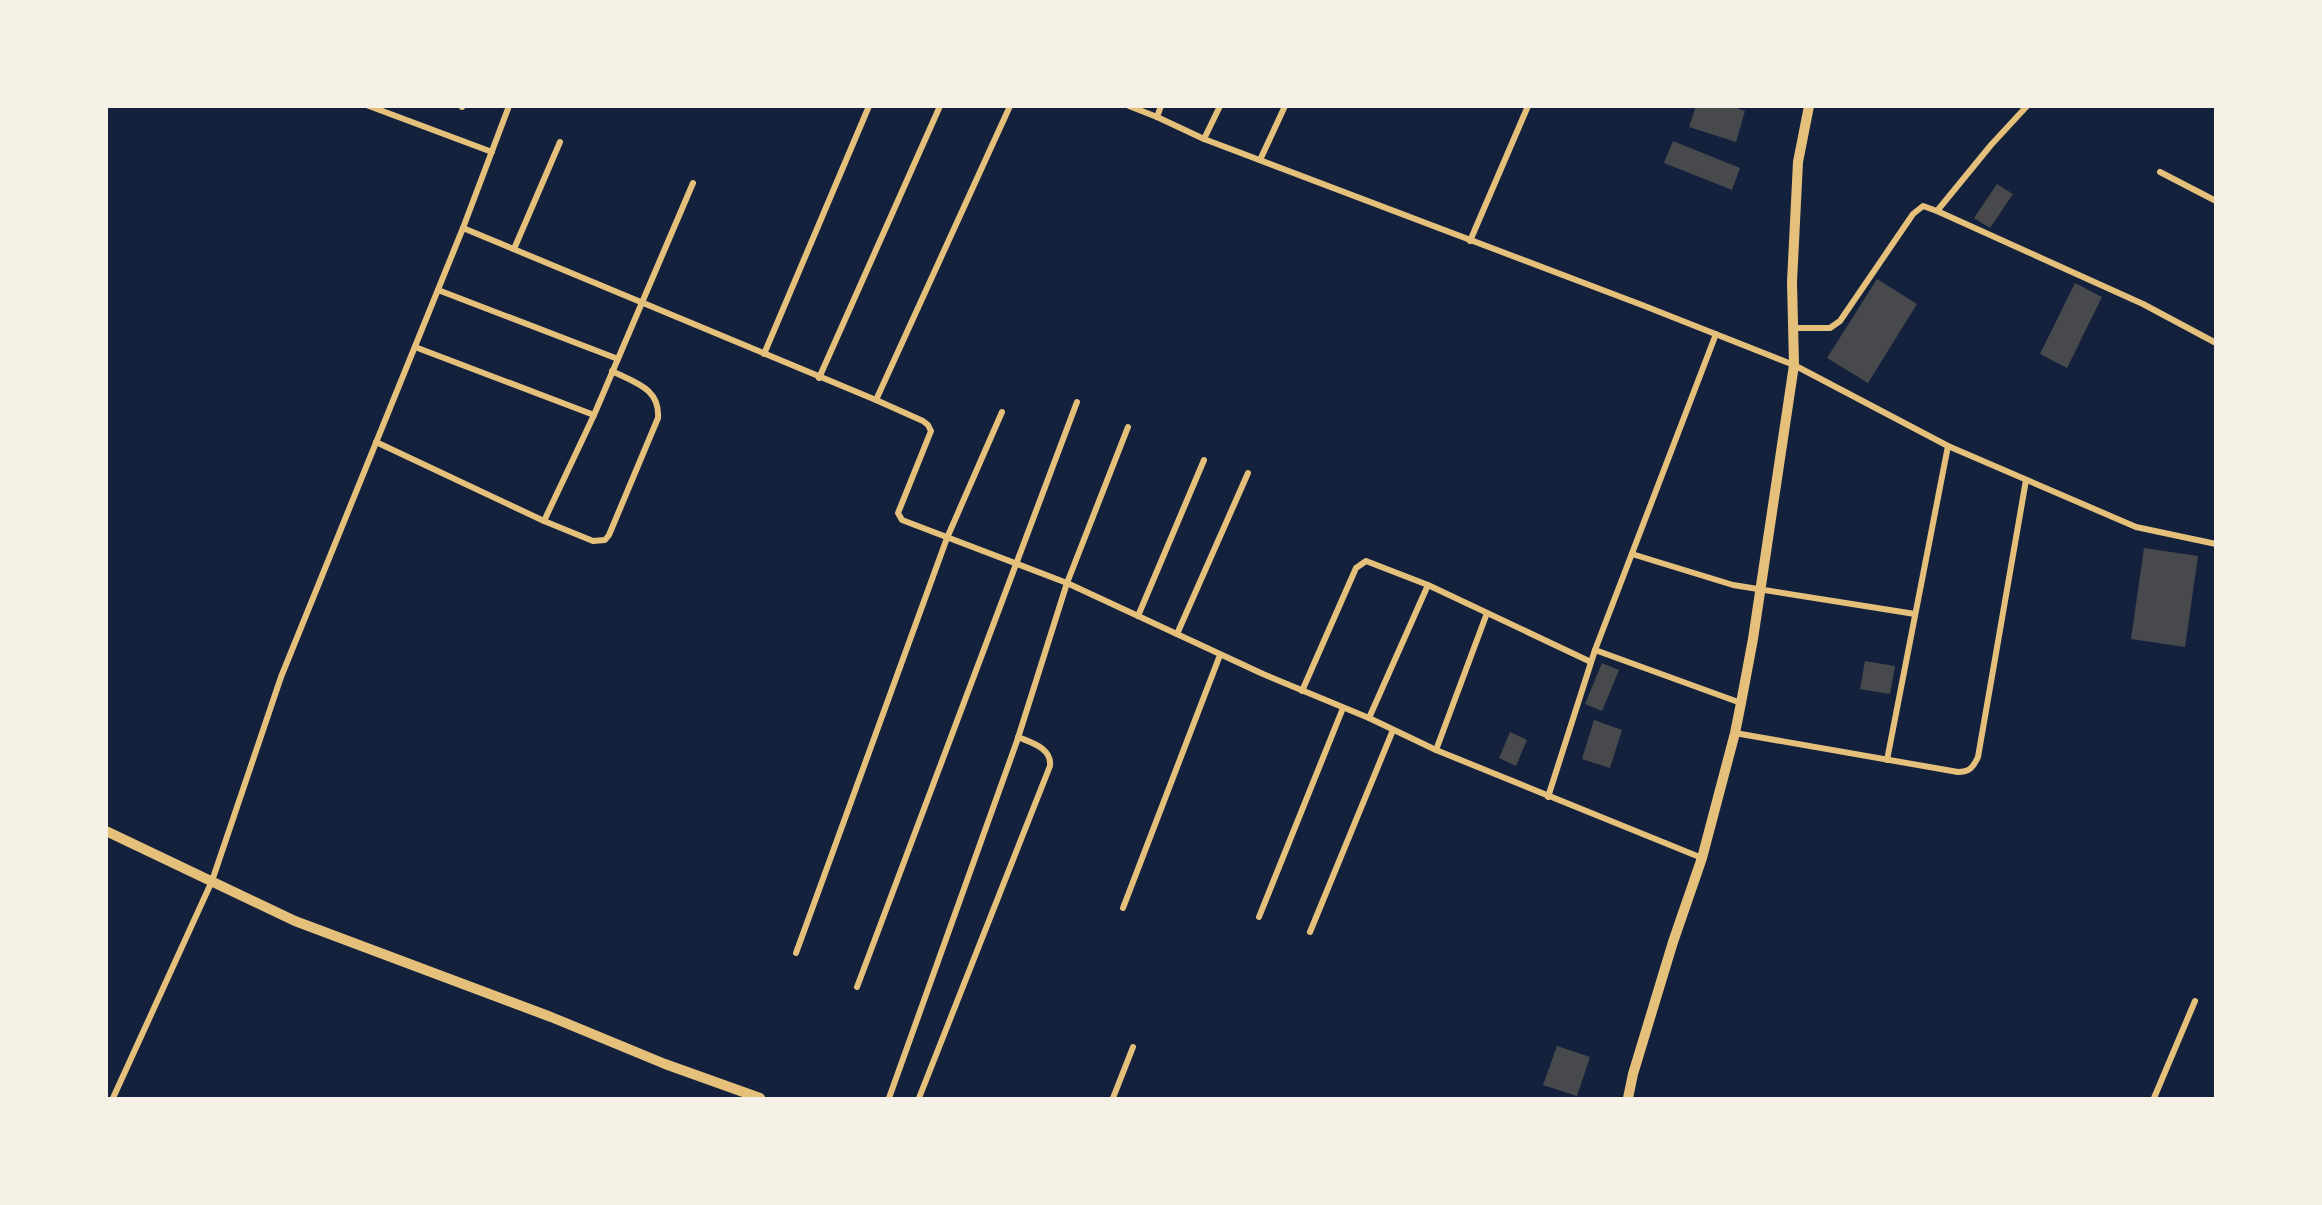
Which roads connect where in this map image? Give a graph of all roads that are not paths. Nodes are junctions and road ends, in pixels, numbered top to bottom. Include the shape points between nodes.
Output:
1 (369, 106) edge
2 (509, 106) edge
3 (869, 106) edge
4 (940, 106) edge
5 (1010, 106) edge
6 (1129, 106) edge
7 (1161, 106) edge
8 (1220, 106) edge
9 (1285, 106) edge
10 (1528, 106) edge
11 (1809, 106) edge
12 (2027, 106) edge
13 (1157, 117) junction
14 (1204, 139) junction
15 (560, 142) dead end
16 (492, 152) junction
17 (1260, 160) junction
18 (2160, 172) dead end
19 (693, 183) dead end
20 (2216, 201) edge
21 (1936, 211) junction
22 (463, 228) junction
23 (1470, 241) junction
24 (514, 249) junction
25 (438, 290) junction
26 (642, 301) junction
27 (1793, 328) junction
28 (1716, 334) junction
29 (2216, 343) edge
30 (415, 347) junction
31 (764, 354) junction
32 (618, 359) junction
33 (1794, 365) junction
34 (612, 371) junction
35 (819, 378) junction
36 (876, 400) junction
37 (1077, 402) dead end
38 (1002, 412) dead end
39 (594, 415) junction
40 (1128, 427) dead end
41 (376, 442) junction
42 (1948, 446) junction
43 (1204, 460) dead end
44 (1248, 473) dead end
45 (2026, 480) junction
46 (544, 522) junction
47 (947, 538) junction
48 (2216, 544) edge
49 (1632, 554) junction
50 (1016, 563) junction
51 (1067, 583) junction
52 (1428, 585) junction
53 (1760, 588) junction
54 (1487, 613) junction
55 (1915, 614) junction
56 (1138, 616) junction
57 (1177, 634) junction
58 (1595, 650) junction
59 (1220, 655) junction
60 (1591, 662) junction
61 (1302, 691) junction
62 (1741, 703) junction
63 (1343, 708) junction
64 (1369, 718) junction
65 (1393, 730) junction
66 (1735, 734) junction
67 (1018, 737) junction
68 (1436, 750) junction
69 (1887, 760) junction
70 (1548, 797) junction
71 (106, 831) edge
72 (1702, 858) junction
73 (212, 881) junction
74 (1123, 909) dead end
75 (1258, 917) dead end
76 (1310, 932) dead end
77 (796, 953) dead end
78 (857, 987) dead end
79 (2195, 1001) dead end
80 (1133, 1047) dead end
81 (113, 1098) edge
82 (760, 1098) edge
83 (889, 1098) edge
84 (919, 1098) edge
85 (1113, 1098) edge
86 (1628, 1098) edge
87 (2154, 1098) edge

1 - 16 street
2 - 16 street
3 - 31 street
4 - 35 street
5 - 36 street
6 - 13 street
7 - 13 street
8 - 14 street
9 - 17 street
10 - 23 street
11 - 27 street via 1798,162
12 - 21 street
13 - 14 street
14 - 17 street
15 - 24 street
16 - 22 street
17 - 23 street
18 - 20 street
19 - 26 street
21 - 27 street via 1923,206 1912,214 1840,321 1830,328
21 - 29 street via 2143,303
22 - 24 street
22 - 25 street
23 - 28 street
24 - 26 street
25 - 30 street
25 - 32 street
26 - 31 street
26 - 32 street
27 - 33 street
28 - 33 street
28 - 49 street
30 - 39 street
30 - 41 street
31 - 35 street
32 - 34 street
33 - 42 street
33 - 53 street
34 - 39 street
34 - 46 street via 648,390 659,408 609,535 606,540 592,541
35 - 36 street
36 - 47 street via 928,425 931,431 898,513 902,520
37 - 50 street
38 - 47 street
39 - 46 street
40 - 51 street
41 - 46 street
41 - 73 street via 281,677
42 - 45 street
42 - 55 street
43 - 56 street
44 - 57 street
45 - 48 street via 2136,527
45 - 69 street via 1974,767 1958,772
47 - 50 street
47 - 77 street
49 - 53 street via 1733,585
49 - 58 street
50 - 51 street
50 - 78 street
51 - 56 street
51 - 67 street
52 - 54 street
52 - 61 street via 1371,562 1356,568
52 - 64 street
53 - 55 street
53 - 62 street
54 - 60 street
54 - 68 street
55 - 69 street
56 - 57 street
57 - 59 street
58 - 60 street
58 - 62 street
59 - 61 street
59 - 74 street
60 - 70 street
61 - 63 street
62 - 66 street
63 - 64 street
63 - 75 street
64 - 65 street
65 - 68 street
65 - 76 street
66 - 69 street
66 - 72 street
67 - 83 street
67 - 84 street via 1043,748 1049,754 1050,766
68 - 70 street
70 - 72 street
71 - 73 street
72 - 86 street
73 - 81 street
73 - 82 street via 295,921
79 - 87 street
80 - 85 street

